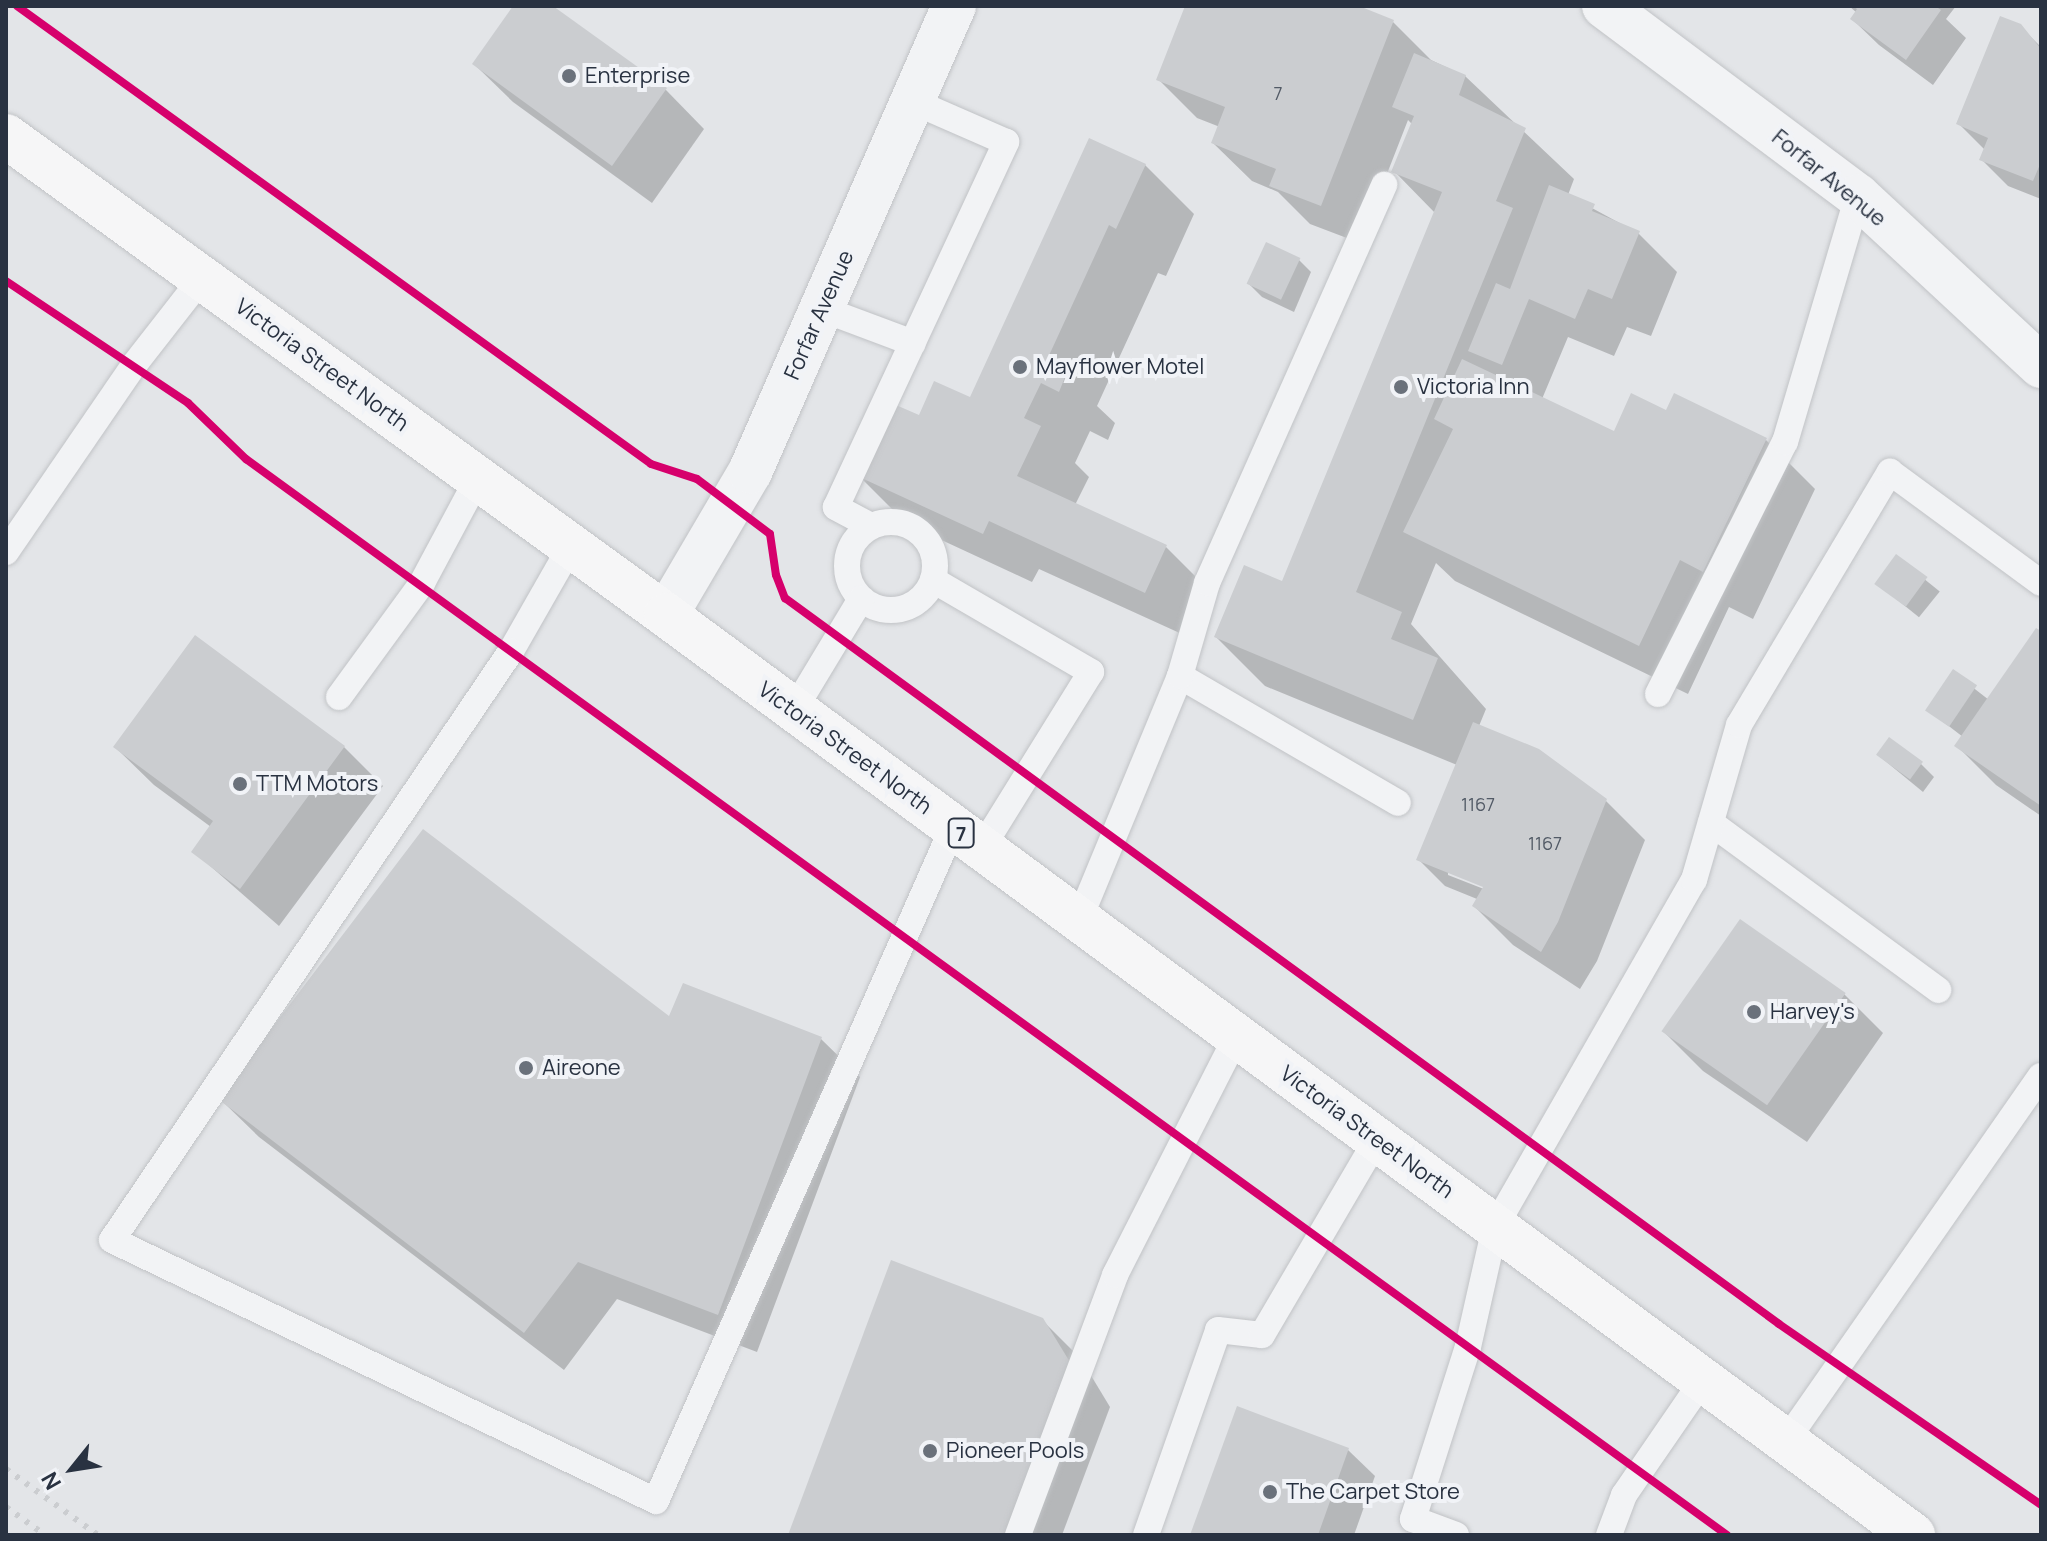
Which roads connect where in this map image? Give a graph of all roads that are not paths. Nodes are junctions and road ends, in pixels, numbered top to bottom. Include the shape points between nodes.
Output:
1 (954, 6) edge
2 (1604, 6) edge
3 (912, 101) junction
4 (6, 136) edge
5 (1384, 185) dead end
6 (1858, 196) junction
7 (202, 278) junction
8 (822, 309) junction
9 (913, 343) junction
10 (2041, 366) edge
11 (478, 478) junction
12 (871, 526) junction
13 (571, 546) junction
14 (6, 552) edge
15 (933, 580) junction
16 (2041, 583) edge
17 (861, 599) junction
18 (666, 615) junction
19 (1180, 676) junction
20 (1658, 694) dead end
21 (339, 697) dead end
22 (794, 710) junction
23 (1398, 803) dead end
24 (1711, 823) junction
25 (967, 838) junction
26 (1079, 920) junction
27 (1938, 990) dead end
28 (1237, 1036) junction
29 (2041, 1076) edge
30 (1377, 1139) junction
31 (1495, 1227) junction
32 (1703, 1380) junction
33 (1786, 1441) junction
34 (1018, 1535) edge
35 (1146, 1535) edge
36 (1456, 1535) edge
37 (1609, 1535) edge
38 (1913, 1535) edge

1 - 3 street, Forfar Avenue
2 - 6 street, Forfar Avenue
3 - 8 street, Forfar Avenue
3 - 9 lane via 1006,142
4 - 7 main road, Victoria Street North / 7
5 - 19 lane via 1207,583
6 - 10 street, Forfar Avenue
6 - 20 lane via 1785,442
7 - 11 main road, Victoria Street North / 7
7 - 14 lane via 134,365
8 - 9 lane
8 - 18 street, Forfar Avenue via 750,472
9 - 12 lane via 836,507
11 - 13 main road, Victoria Street North / 7
11 - 21 lane via 422,583
12 - 15 lane via 899,523 925,537 932,550
12 - 17 lane via 848,559 848,574
13 - 18 main road, Victoria Street North / 7
13 - 25 lane via 511,651 112,1240 656,1501
15 - 17 lane via 915,603 902,609 873,607
15 - 25 lane via 1091,672
16 - 24 lane via 1890,472 1739,725
17 - 22 lane
18 - 22 main road, Victoria Street North / 7
19 - 23 lane
19 - 26 lane
22 - 25 main road, Victoria Street North / 7
24 - 27 lane
24 - 31 lane via 1694,880
25 - 26 main road, Victoria Street North / 7
26 - 28 main road, Victoria Street North / 7
28 - 30 main road, Victoria Street North / 7
28 - 34 lane via 1115,1275
29 - 33 lane
30 - 31 main road, Victoria Street North / 7
30 - 35 lane via 1262,1335 1218,1330
31 - 32 main road, Victoria Street North / 7
31 - 36 lane via 1468,1347 1413,1519
32 - 33 main road, Victoria Street North / 7
32 - 37 lane via 1624,1495
33 - 38 main road, Victoria Street North / 7

